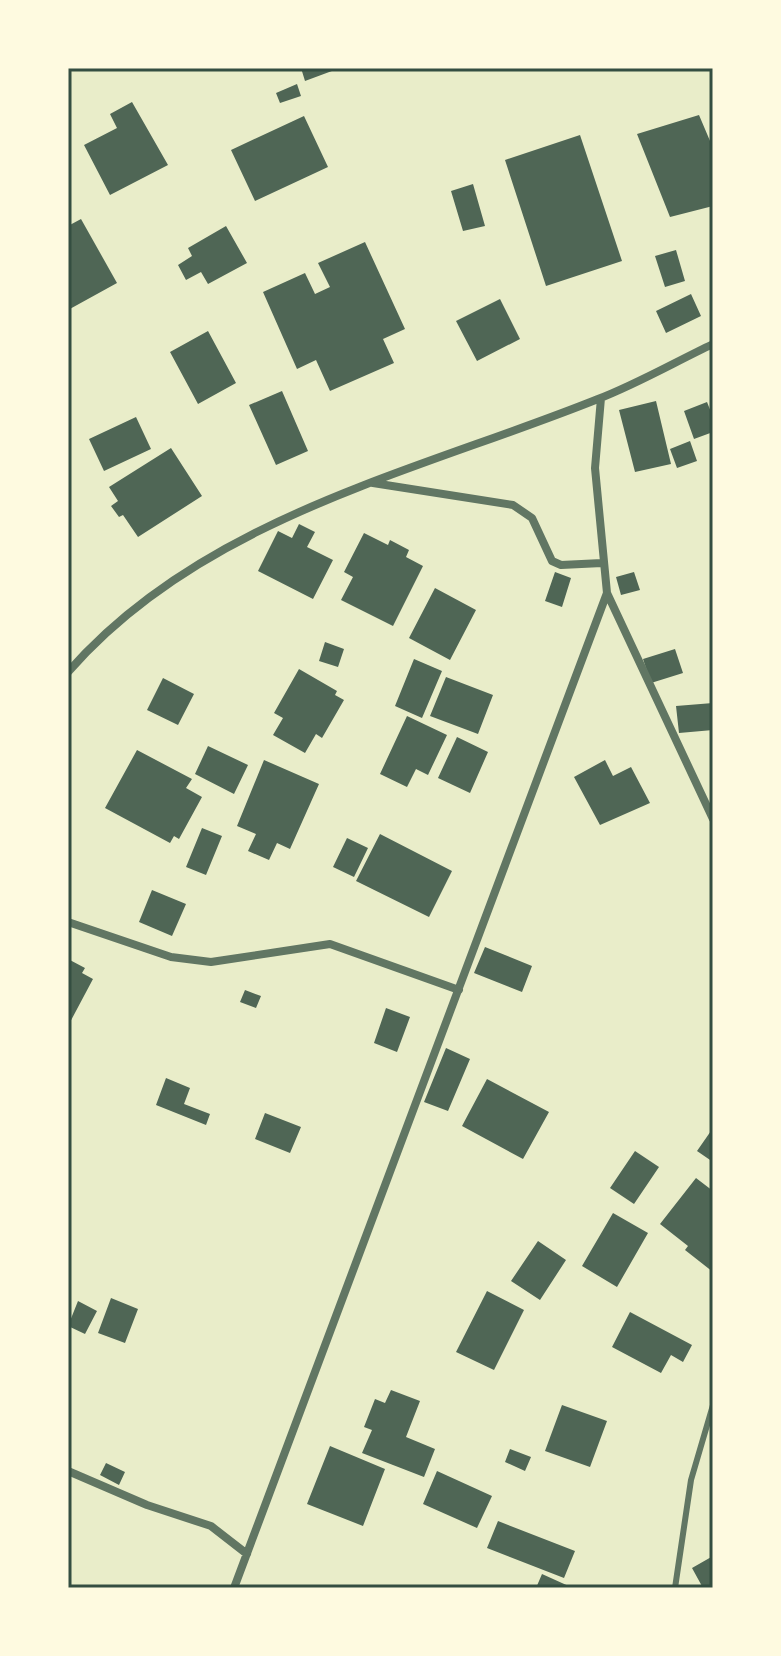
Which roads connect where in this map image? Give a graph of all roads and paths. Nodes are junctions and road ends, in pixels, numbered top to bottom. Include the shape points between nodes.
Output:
1 (713, 344) edge
2 (601, 398) junction
3 (372, 483) junction
4 (602, 563) junction
5 (607, 593) junction
6 (68, 672) edge
7 (713, 819) edge
8 (68, 922) edge
9 (459, 990) junction
10 (713, 1405) edge
11 (68, 1471) edge
12 (247, 1554) junction
13 (234, 1588) edge
14 (675, 1588) edge

1 - 2 street
2 - 3 street
2 - 4 street via 595,468
3 - 4 street via 513,505 532,518 552,561
3 - 6 street via 246,536 171,583 90,647
4 - 5 street
5 - 7 street
5 - 9 street
8 - 9 street via 171,957 211,962 330,944
9 - 12 street
10 - 14 lane via 691,1480
11 - 12 street via 211,1526
12 - 13 street

